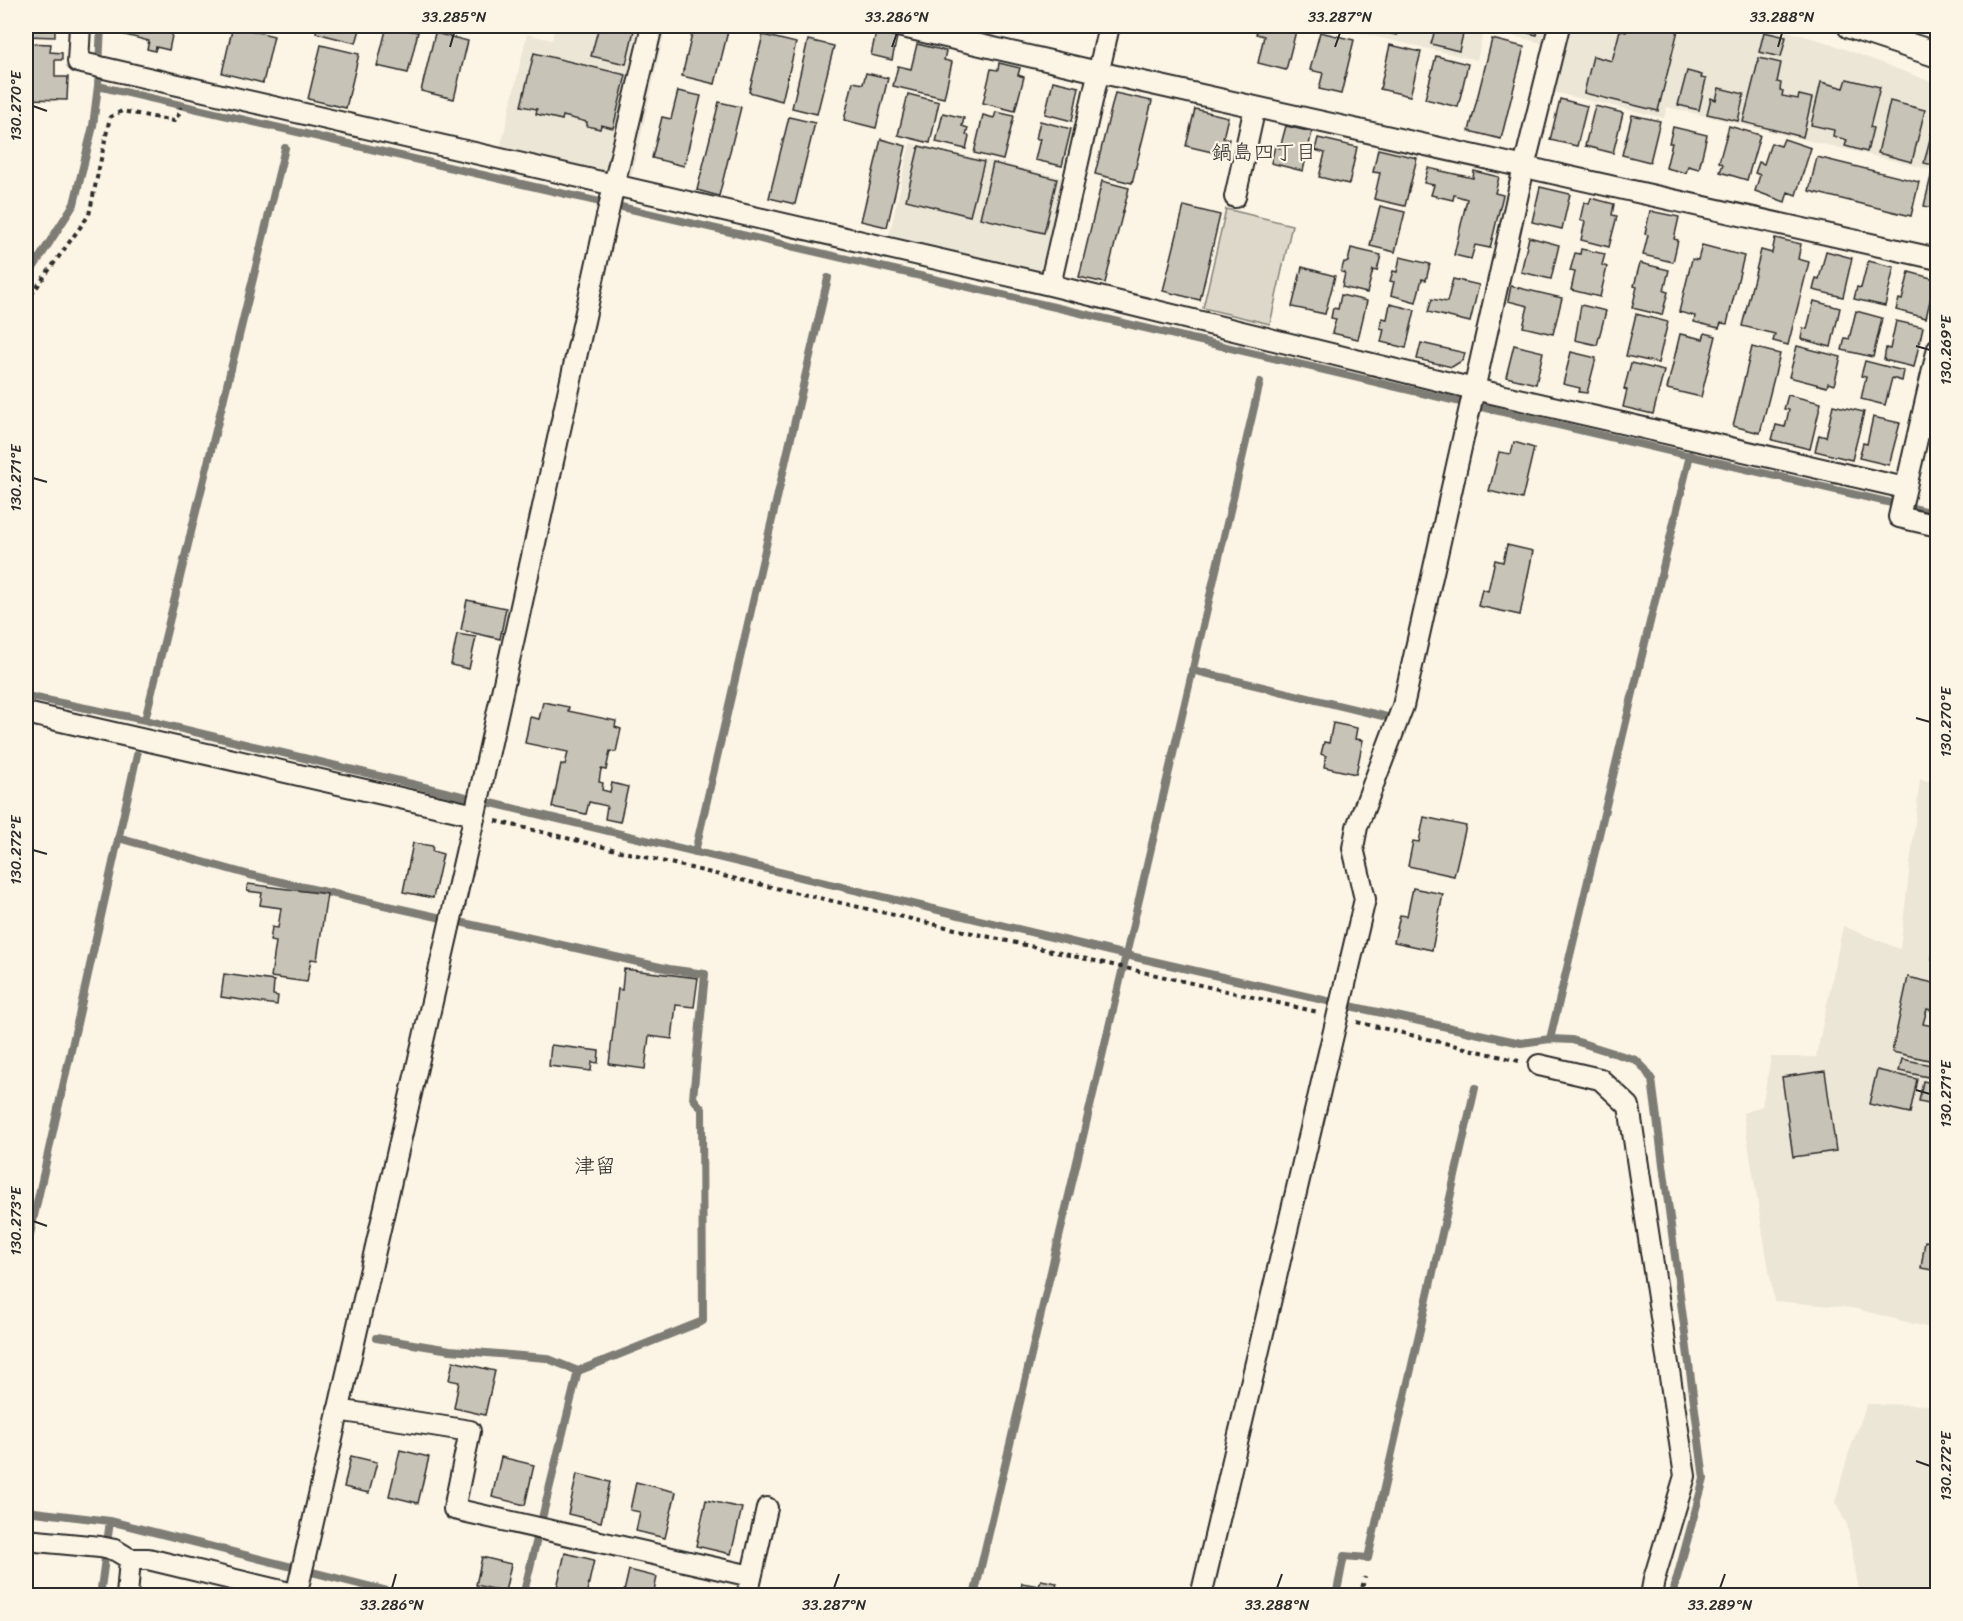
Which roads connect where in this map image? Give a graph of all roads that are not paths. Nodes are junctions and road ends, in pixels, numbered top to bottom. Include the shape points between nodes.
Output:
1 (80, 26) edge
2 (652, 26) edge
3 (898, 26) edge
4 (1109, 26) edge
5 (1559, 26) edge
6 (1850, 26) edge
7 (1938, 55) edge
8 (1098, 72) junction
9 (1255, 107) junction
10 (1524, 167) junction
11 (613, 189) junction
12 (1235, 197) dead end
13 (1938, 259) edge
14 (1050, 285) junction
15 (1938, 348) edge
16 (1472, 399) junction
17 (1905, 492) junction
18 (1938, 526) edge
19 (26, 713) edge
20 (477, 805) junction
21 (1548, 1067) dead end
22 (338, 1410) junction
23 (767, 1508) dead end
24 (26, 1540) edge
25 (115, 1552) junction
26 (749, 1586) edge
27 (298, 1595) edge
28 (127, 1596) edge
29 (1201, 1596) edge
30 (1651, 1596) edge

1 - 11 street via 78,62
2 - 11 street
3 - 8 street
4 - 8 street
5 - 10 street
6 - 7 street
8 - 9 street
8 - 14 street
9 - 10 street
9 - 12 street
10 - 13 street
10 - 16 street
11 - 14 street
11 - 20 street
14 - 16 street
15 - 17 street
16 - 17 street
16 - 29 street via 1403,706 1357,827 1353,848 1365,899
17 - 18 street via 1899,517
19 - 20 street
20 - 22 street
21 - 30 street via 1600,1079 1629,1106 1685,1476
22 - 26 street via 470,1431 454,1509 539,1528
22 - 27 street
23 - 26 street
24 - 25 street
25 - 27 street
25 - 28 street

